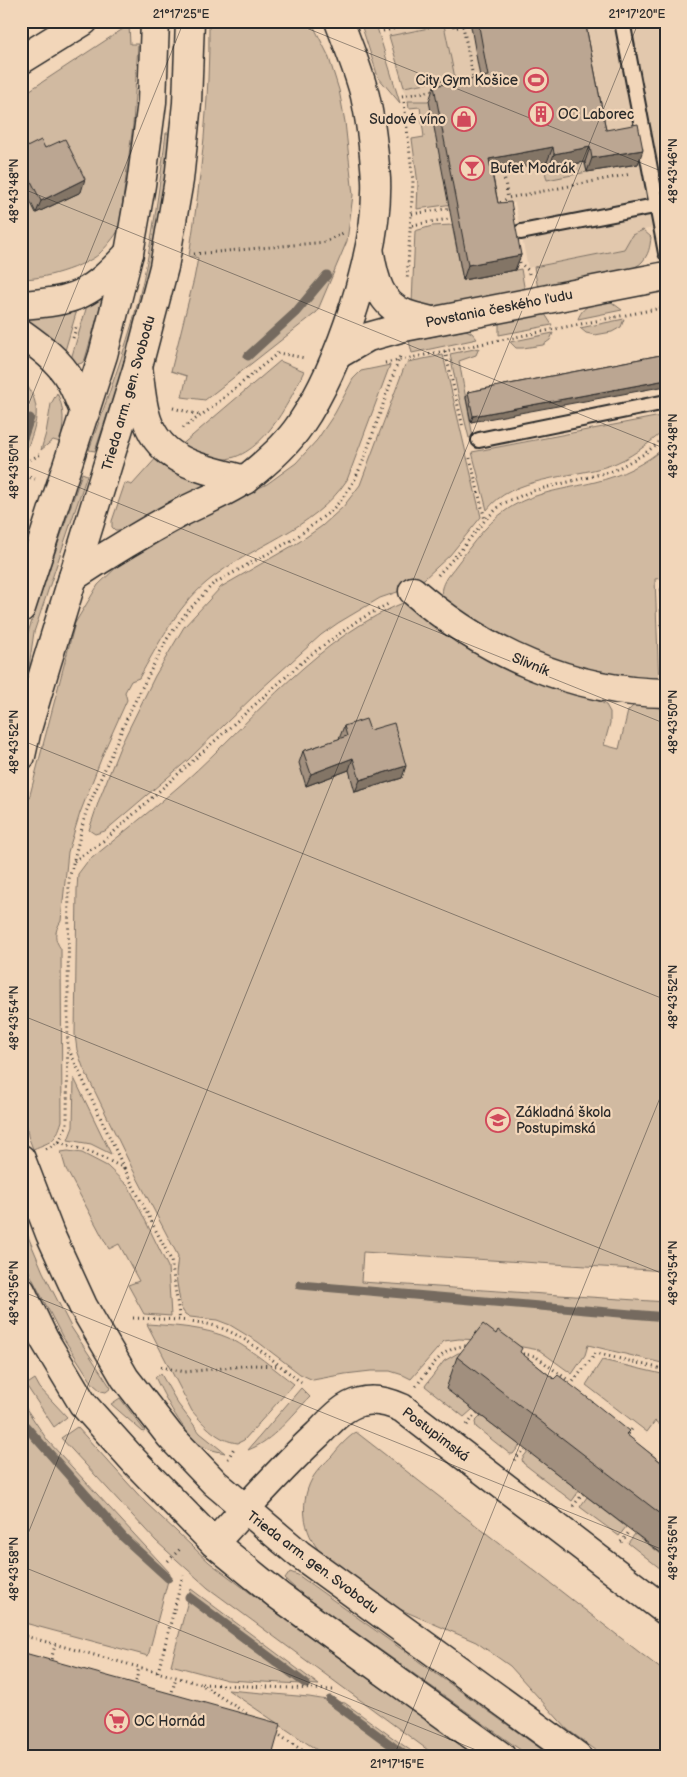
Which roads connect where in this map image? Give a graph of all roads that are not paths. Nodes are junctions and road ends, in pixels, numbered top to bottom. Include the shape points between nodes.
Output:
1 (84, 21) edge
2 (190, 21) edge
3 (339, 21) edge
4 (622, 21) edge
5 (156, 30) edge
6 (21, 60) edge
7 (661, 204) edge
8 (521, 232) dead end
9 (360, 237) junction
10 (129, 253) junction
11 (666, 253) edge
12 (666, 276) edge
13 (21, 305) edge
14 (404, 320) junction
15 (21, 333) edge
16 (337, 355) junction
17 (138, 366) junction
18 (666, 402) edge
19 (84, 413) junction
20 (479, 440) dead end
21 (245, 480) junction
22 (73, 577) junction
23 (413, 591) road end
24 (21, 608) edge
25 (666, 693) edge
26 (21, 756) edge
27 (21, 1159) edge
28 (21, 1291) edge
29 (244, 1510) junction
30 (214, 1543) junction
31 (666, 1611) edge
32 (501, 1756) edge
33 (577, 1756) edge

1 - 6 street
2 - 17 street, Trieda arm. gen. Svobodu via 187,103 179,180 164,267
3 - 9 street via 365,96 376,180 374,206
4 - 7 lane via 650,170
5 - 10 street via 147,145
7 - 8 lane
7 - 11 lane
9 - 14 street via 379,290
9 - 16 street via 361,280
10 - 13 street via 87,292 52,303
10 - 19 street via 103,355
12 - 14 street, Povstania českého ľudu via 434,321
14 - 16 street
15 - 19 street via 64,371
16 - 21 street via 299,427
17 - 21 street via 144,412 153,436 165,450 196,466
17 - 22 street, Trieda arm. gen. Svobodu
18 - 20 lane
19 - 24 street
21 - 22 street via 141,534
22 - 26 street, Trieda arm. gen. Svobodu
23 - 25 street, Slivník via 449,620 484,641 550,673 594,685
27 - 29 street, Trieda arm. gen. Svobodu via 83,1306 125,1378 170,1436
28 - 30 street via 44,1339 83,1404
29 - 30 street, Postupimská
29 - 31 street, Postupimská via 340,1412 361,1402 388,1402 402,1408
29 - 33 street, Trieda arm. gen. Svobodu via 299,1554
30 - 32 street via 279,1596

